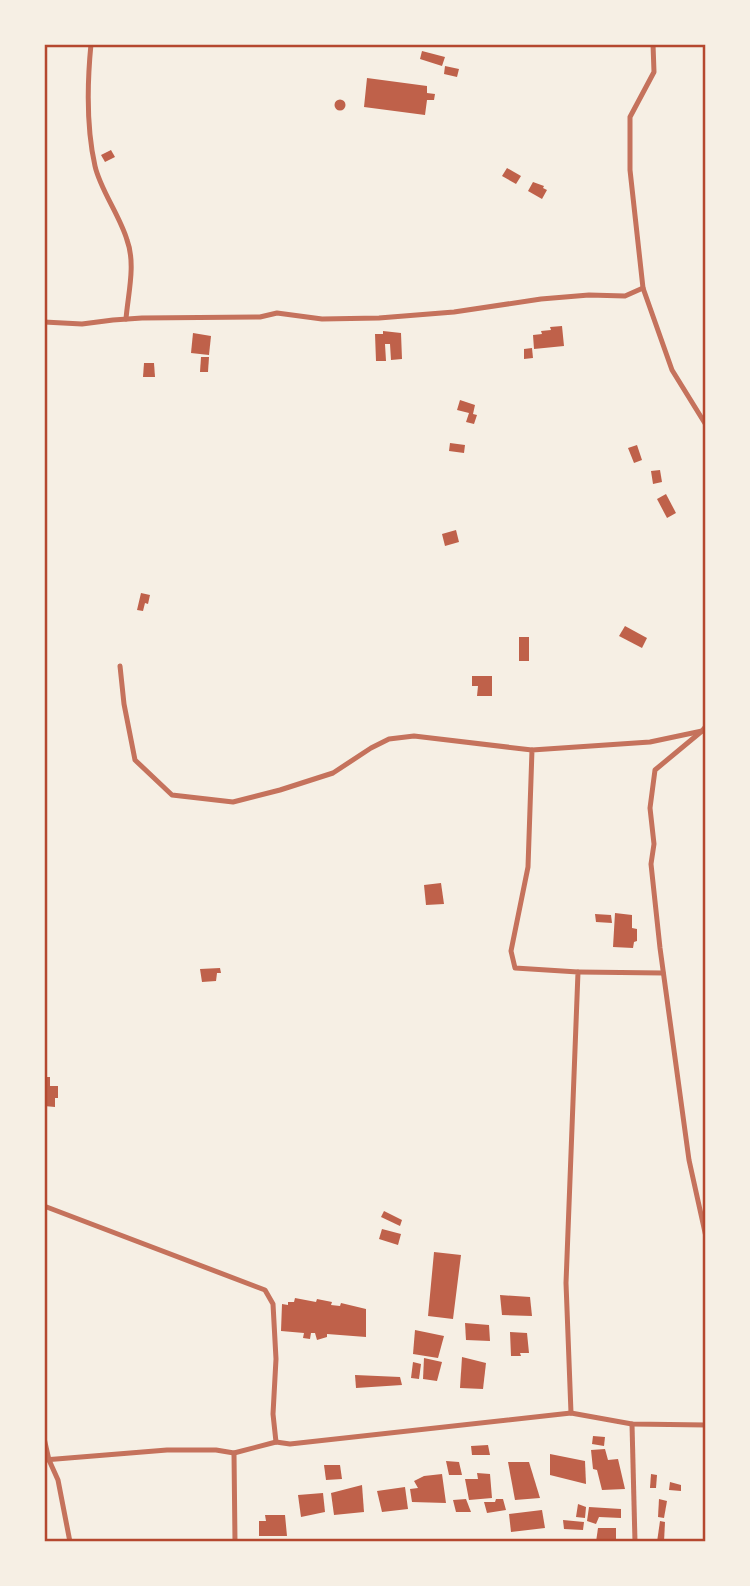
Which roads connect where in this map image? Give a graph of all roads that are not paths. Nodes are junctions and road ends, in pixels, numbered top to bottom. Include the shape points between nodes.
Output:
1 (91, 44) edge
2 (653, 44) edge
3 (643, 288) junction
4 (125, 319) junction
5 (44, 322) edge
6 (706, 425) edge
7 (120, 666) dead end
8 (704, 729) edge
9 (532, 750) junction
10 (578, 972) junction
11 (663, 973) junction
12 (44, 1206) edge
13 (706, 1237) edge
14 (571, 1413) junction
15 (632, 1423) junction
16 (706, 1424) edge
17 (44, 1438) edge
18 (276, 1442) junction
19 (234, 1453) junction
20 (46, 1460) edge
21 (70, 1542) edge
22 (236, 1542) edge
23 (635, 1542) edge

1 - 4 street via 88,118 95,169 128,242 131,269
2 - 3 street via 654,72 631,117 630,170
3 - 4 street via 625,296 541,299 379,318 322,319 277,313
3 - 6 street via 672,370
4 - 5 street
7 - 9 street via 135,760 172,795 233,802 280,790 333,774 389,738 414,736
8 - 9 street via 650,742
8 - 11 street via 655,770 651,864
9 - 10 street via 528,867 511,951 515,968
10 - 11 street
10 - 14 street via 566,1283
11 - 13 street via 689,1160
12 - 18 street via 265,1290 273,1304
14 - 15 street
14 - 18 street
15 - 16 street
15 - 23 street
17 - 20 street
18 - 19 street
19 - 20 street via 167,1450
19 - 22 street
20 - 21 street via 58,1480

